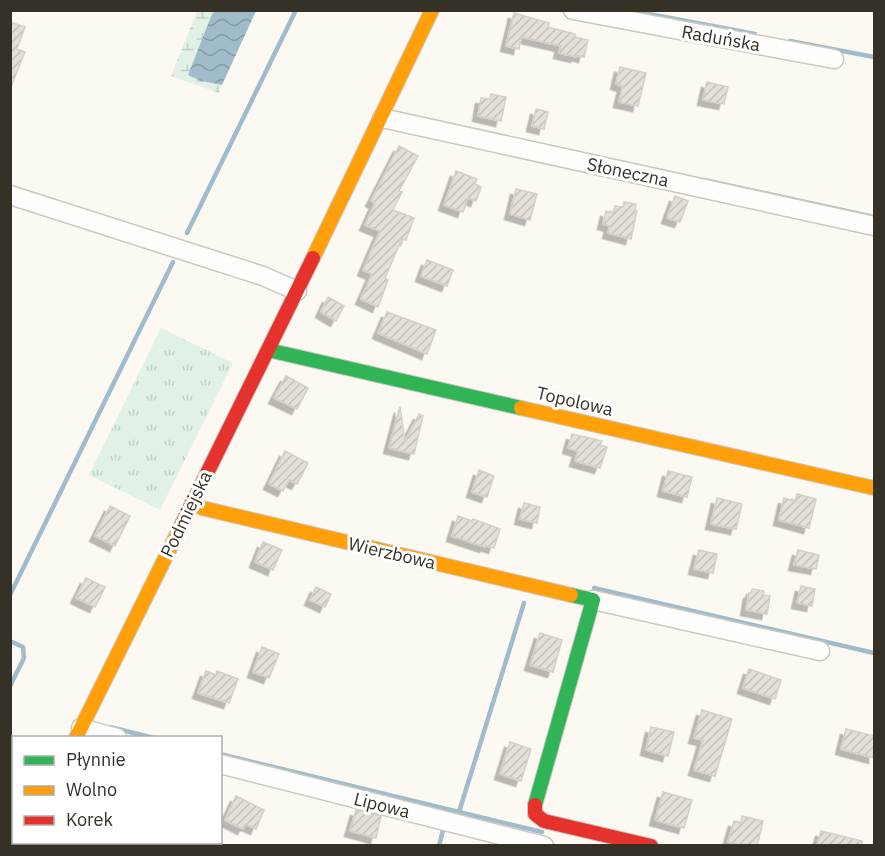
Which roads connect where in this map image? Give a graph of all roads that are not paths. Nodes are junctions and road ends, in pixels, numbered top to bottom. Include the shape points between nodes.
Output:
1 (432, 10) edge
2 (573, 10) edge
3 (834, 59) dead end
4 (381, 118) junction
5 (10, 195) edge
6 (874, 226) edge
7 (297, 291) junction
8 (268, 350) junction
9 (874, 488) edge
10 (192, 502) junction
11 (593, 600) junction
12 (820, 651) dead end
13 (78, 733) edge
14 (101, 736) edge
15 (222, 765) edge
16 (544, 846) edge
17 (651, 846) edge

1 - 4 street, Podmiejska
2 - 3 street, Raduńska
4 - 6 street, Słoneczna
4 - 7 street, Podmiejska
5 - 7 street via 263,276
7 - 8 street, Podmiejska
8 - 9 street, Topolowa
8 - 10 street, Podmiejska
10 - 11 street, Wierzbowa via 202,508
10 - 13 street, Podmiejska
11 - 12 street, Wierzbowa
11 - 17 street via 535,814 544,821
13 - 14 street
15 - 16 street, Lipowa

